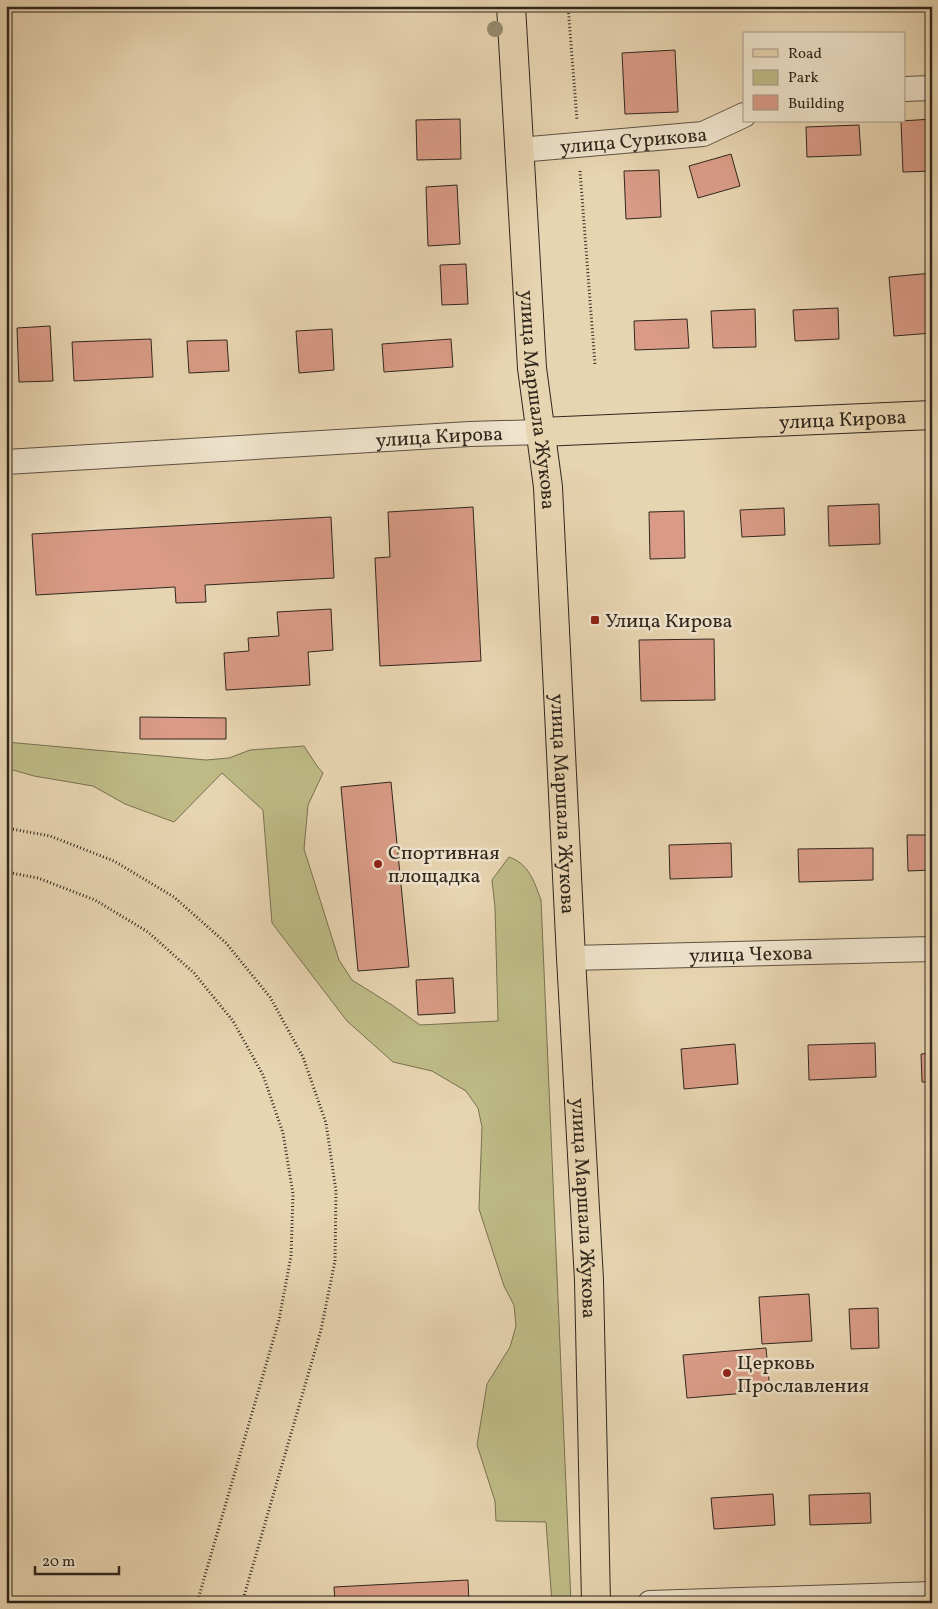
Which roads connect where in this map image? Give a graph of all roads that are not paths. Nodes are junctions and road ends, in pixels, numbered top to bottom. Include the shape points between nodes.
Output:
1 (511, 6) edge
2 (932, 88) edge
3 (906, 89) edge
4 (743, 115) edge
5 (519, 150) junction
6 (932, 415) edge
7 (541, 432) junction
8 (6, 462) edge
9 (932, 949) edge
10 (571, 958) junction
11 (932, 1594) edge
12 (596, 1603) edge
13 (650, 1603) edge

1 - 5 main road, улица Маршала Жукова
2 - 3 street
4 - 5 street, улица Сурикова via 703,134
5 - 7 main road, улица Маршала Жукова via 532,368
6 - 7 main road, улица Кирова
7 - 8 street, улица Кирова
7 - 10 main road, улица Маршала Жукова via 548,487
9 - 10 street, улица Чехова
10 - 12 main road, улица Маршала Жукова via 589,1280
11 - 13 street

